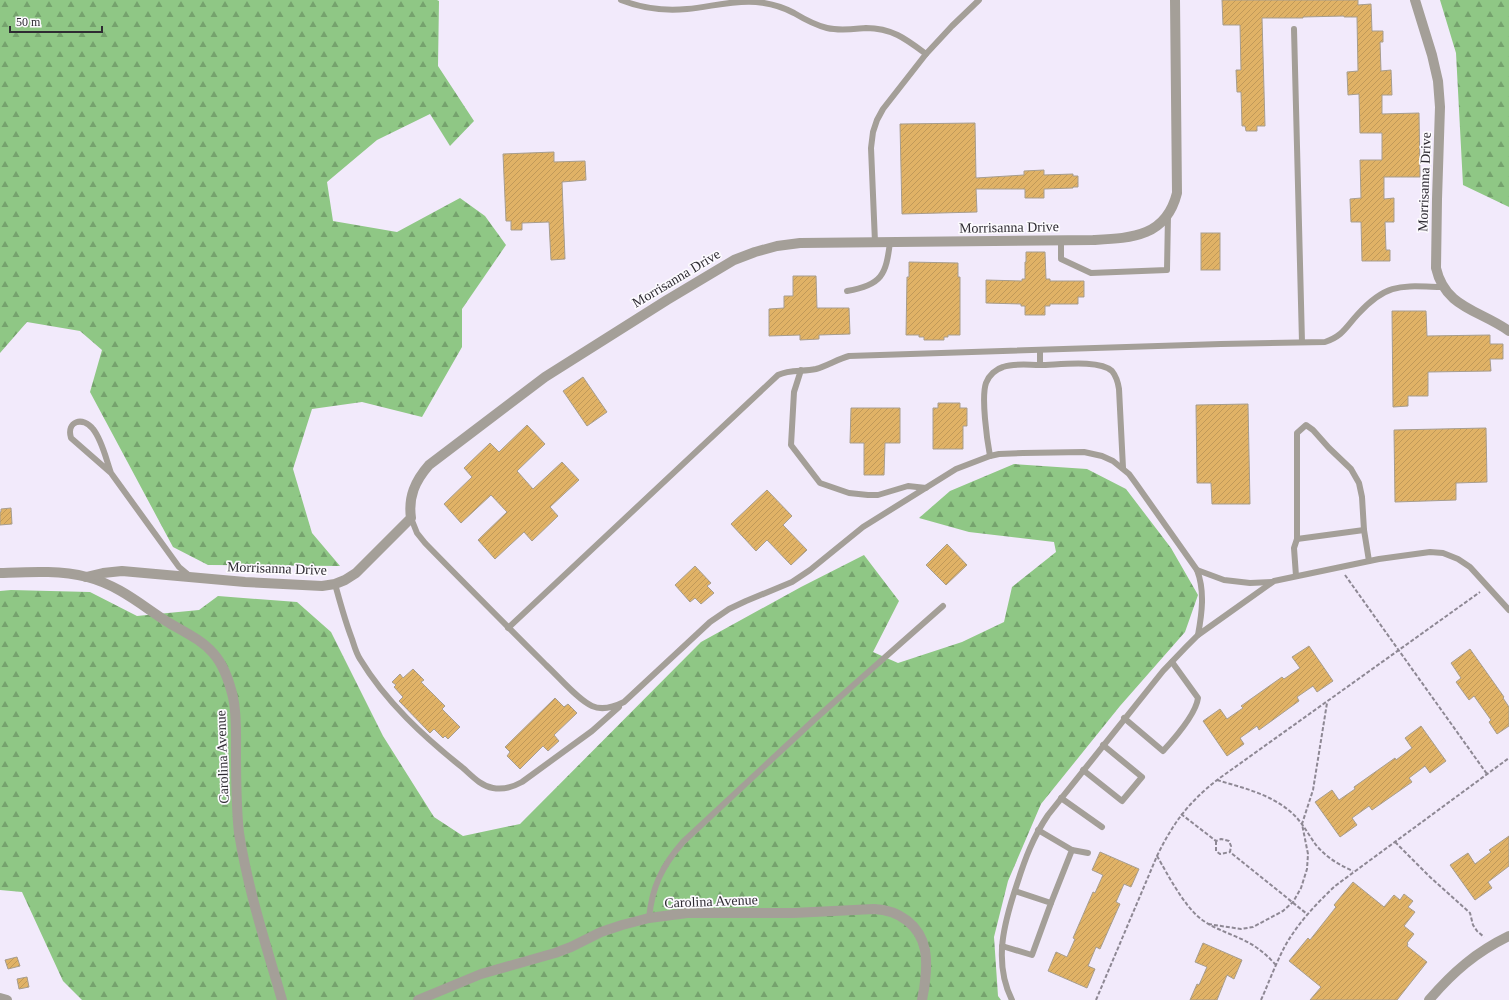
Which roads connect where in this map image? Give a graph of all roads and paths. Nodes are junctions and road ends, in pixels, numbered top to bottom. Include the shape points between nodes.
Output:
1 (621, 0) edge
2 (979, 0) edge
3 (1175, 0) edge
4 (1415, 0) edge
5 (1294, 29) dead end
6 (926, 54) junction
7 (1168, 215) junction
8 (1061, 240) junction
9 (875, 242) junction
10 (890, 242) junction
11 (1442, 287) junction
12 (847, 291) dead end
13 (1509, 331) edge
14 (1302, 342) junction
15 (1040, 350) junction
16 (1040, 365) junction
17 (801, 370) junction
18 (990, 456) junction
19 (1123, 468) junction
20 (111, 473) junction
21 (926, 488) junction
22 (411, 518) junction
23 (1364, 530) junction
24 (1297, 539) junction
25 (1369, 561) junction
26 (1340, 567) junction
27 (1197, 570) junction
28 (0, 573) edge
29 (1296, 576) junction
30 (86, 577) junction
31 (192, 578) junction
32 (1274, 581) junction
33 (335, 584) junction
34 (1488, 587) junction
35 (943, 606) dead end
36 (1509, 610) edge
37 (508, 628) junction
38 (1198, 635) junction
39 (1398, 650) junction
40 (1172, 662) junction
41 (624, 702) junction
42 (1327, 702) junction
43 (1124, 718) junction
44 (1103, 745) junction
45 (1509, 758) edge
46 (1083, 770) junction
47 (1487, 774) junction
48 (1217, 780) junction
49 (1061, 798) junction
50 (1181, 814) junction
51 (1302, 824) junction
52 (1102, 827) dead end
53 (1038, 830) junction
54 (1216, 841) junction
55 (1395, 842) junction
56 (1072, 850) junction
57 (1230, 852) junction
58 (1088, 853) dead end
59 (1157, 856) junction
60 (1354, 871) junction
61 (1015, 891) junction
62 (1293, 902) junction
63 (1051, 904) junction
64 (1308, 914) junction
65 (649, 918) junction
66 (1208, 924) junction
67 (1509, 936) edge
68 (1493, 944) junction
69 (1002, 946) junction
70 (1276, 965) junction
71 (0, 998) edge
72 (7, 1000) edge
73 (282, 1000) edge
74 (418, 1000) edge
75 (922, 1000) edge
76 (1012, 1000) edge
77 (1096, 1000) edge
78 (1261, 1000) edge
79 (1429, 1000) edge

1 - 6 lane via 665,10 732,2 756,2 792,12 826,28 880,29 893,32
2 - 6 lane
3 - 7 street, Morrisanna Drive via 1177,192
4 - 11 street, Morrisanna Drive via 1438,81 1440,107 1436,268
5 - 14 lane
6 - 9 lane via 883,108 873,132 871,148
7 - 8 street, Morrisanna Drive via 1160,224 1143,234 1118,238
7 - 8 lane via 1167,270 1091,273 1061,259
8 - 10 street, Morrisanna Drive
9 - 10 street, Morrisanna Drive
9 - 22 street, Morrisanna Drive via 800,243 755,252 734,260 666,300 546,377 429,465 414,487 410,500
10 - 12 lane via 883,274 866,287
11 - 13 street, Morrisanna Drive via 1463,306
11 - 14 lane via 1403,286 1390,289 1374,299 1335,338 1325,342
14 - 15 lane
15 - 16 lane
15 - 17 lane via 849,356 817,368
16 - 18 lane via 1003,367 989,376 984,391 986,437
16 - 19 lane via 1093,364 1105,366 1112,371 1119,388
17 - 21 lane via 794,392 792,445 820,483 848,493 868,495 878,495 908,486
17 - 37 lane via 778,374
18 - 19 lane via 1084,452 1102,456
18 - 21 lane via 956,469
19 - 27 lane via 1138,485
20 - 20 lane via 72,438 70,433 74,423 79,421 90,424
20 - 31 lane via 179,566
21 - 41 lane via 863,527 792,582 746,601 710,622
22 - 33 street, Morrisanna Drive via 356,573
22 - 37 lane via 417,533 425,543
23 - 24 lane
23 - 24 lane via 1359,483 1351,469 1306,426 1297,433
23 - 25 lane
24 - 29 lane via 1294,548
25 - 26 lane
25 - 34 lane via 1419,552 1443,553 1470,567
26 - 29 lane
26 - 39 path
27 - 32 lane via 1224,580 1250,584
27 - 38 lane via 1202,581
28 - 30 street, Carolina Avenue via 66,573
29 - 32 lane
30 - 31 street, Morrisanna Drive via 122,572
30 - 73 street, Carolina Avenue via 111,585 203,644 214,653 227,675 236,720 239,832 247,877
31 - 33 street, Morrisanna Drive via 322,586
32 - 38 lane
33 - 41 lane via 345,621 359,657 376,683 412,724 483,784 503,789 522,782 592,731
34 - 36 lane
34 - 39 path
35 - 65 lane via 814,720 683,842 661,872
37 - 41 lane via 590,706 613,708
38 - 40 lane
39 - 42 path
39 - 47 path
40 - 43 lane
40 - 43 lane via 1198,698 1198,704 1170,743 1163,751
42 - 48 path
42 - 51 path via 1313,790
43 - 44 lane
44 - 46 lane
44 - 46 lane via 1142,777 1122,801
45 - 47 path
46 - 49 lane
47 - 55 path
48 - 50 path via 1199,794
48 - 51 path via 1264,795 1283,806
49 - 52 lane
49 - 53 lane
50 - 54 path
50 - 59 path
51 - 60 path via 1328,856
51 - 62 path via 1308,854 1307,869
53 - 56 lane
53 - 61 lane via 1028,850
54 - 57 path via 1229,841
54 - 57 path via 1216,851 1220,854
55 - 60 path
55 - 68 path via 1470,913 1477,931
56 - 58 lane
56 - 63 lane
57 - 62 path
59 - 66 path via 1188,906
59 - 77 path
60 - 64 path via 1335,886
61 - 63 lane
61 - 69 lane via 1007,914
62 - 64 path
62 - 66 path via 1283,911 1253,927 1241,929
63 - 69 lane via 1032,955
64 - 70 path via 1285,946
65 - 74 street, Carolina Avenue via 601,932 571,947 481,974
65 - 75 street, Carolina Avenue via 687,913 884,909 906,919 922,939 926,961
66 - 70 path via 1252,945
67 - 68 street
68 - 79 street via 1456,970
69 - 76 lane via 1003,974
70 - 78 path
71 - 72 street

